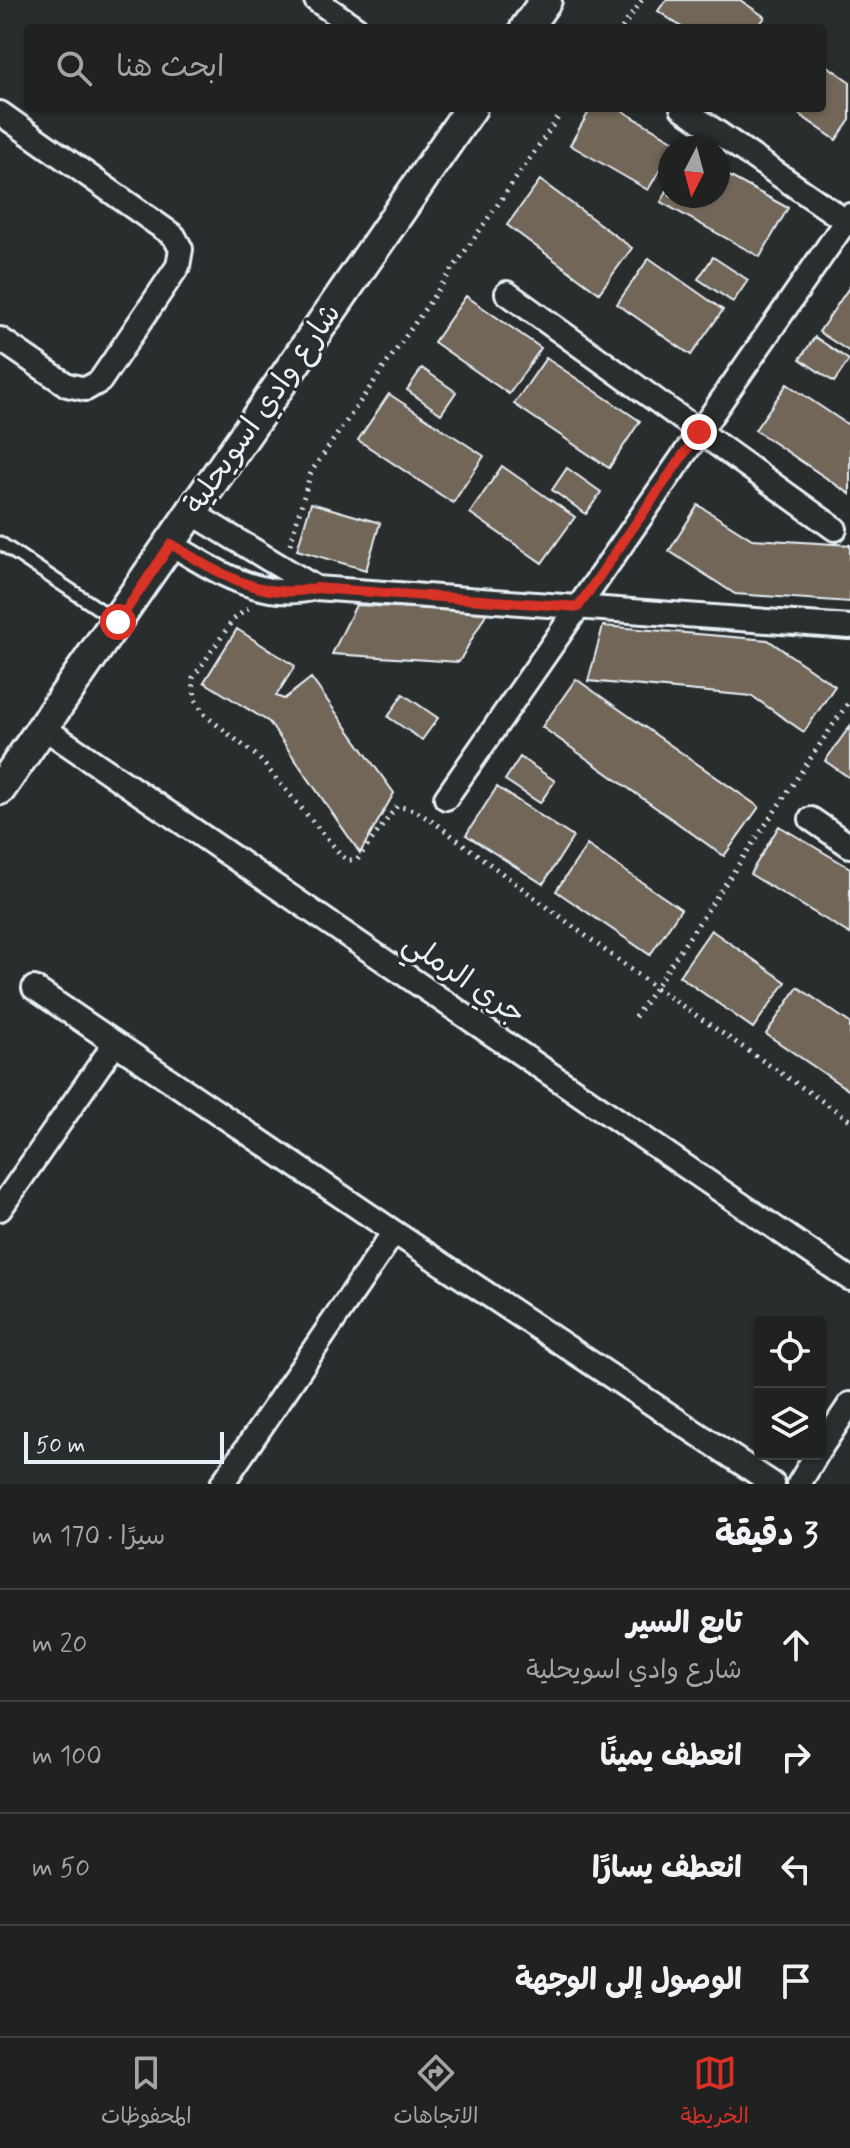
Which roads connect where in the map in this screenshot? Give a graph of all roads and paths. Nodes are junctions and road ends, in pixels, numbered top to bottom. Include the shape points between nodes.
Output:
1 (316, 0) edge
2 (546, 0) edge
3 (642, 0) edge
4 (350, 24) edge
5 (529, 24) edge
6 (625, 24) edge
7 (468, 112) edge
8 (562, 112) edge
9 (688, 112) edge
10 (0, 113) edge
11 (849, 220) edge
12 (507, 293) dead end
13 (0, 339) edge
14 (699, 432) junction
15 (192, 513) junction
16 (835, 529) dead end
17 (0, 543) edge
18 (171, 544) junction
19 (283, 568) junction
20 (316, 588) junction
21 (269, 591) junction
22 (578, 607) junction
23 (118, 622) junction
24 (850, 627) edge
25 (850, 700) edge
26 (44, 728) junction
27 (0, 789) edge
28 (446, 798) dead end
29 (811, 819) dead end
30 (850, 846) edge
31 (34, 988) dead end
32 (656, 988) junction
33 (635, 1017) dead end
34 (115, 1043) junction
35 (850, 1120) edge
36 (0, 1209) edge
37 (394, 1232) junction
38 (850, 1279) edge
39 (850, 1404) edge
40 (826, 1440) edge
41 (813, 1460) edge
42 (229, 1482) edge
43 (773, 1484) edge
44 (799, 1484) edge

1 - 4 street
2 - 5 street
3 - 6 path
7 - 15 street, شارع وادي اسويحلية
8 - 19 path via 311,472
9 - 11 street
10 - 13 street via 174,236 181,249 170,279 100,381 86,389 67,385
11 - 14 street
12 - 14 street
14 - 16 street
14 - 22 street
15 - 18 street, شارع وادي اسويحلية
15 - 19 street
17 - 23 lane
18 - 21 street via 245,585
18 - 23 street, شارع وادي اسويحلية
19 - 20 street
20 - 21 street
20 - 22 street
21 - 32 path via 233,620 193,678 195,699 206,716 258,757 342,856 357,860 397,806 414,810
22 - 24 street
22 - 28 street
23 - 26 street, شارع وادي اسويحلية
25 - 32 path
26 - 27 street, شارع وادي اسويحلية
26 - 38 street, جري الرملي
29 - 30 street
31 - 34 street
32 - 33 path
32 - 35 path
34 - 36 street
34 - 37 street
37 - 42 street
37 - 43 street
39 - 40 street
41 - 44 street

